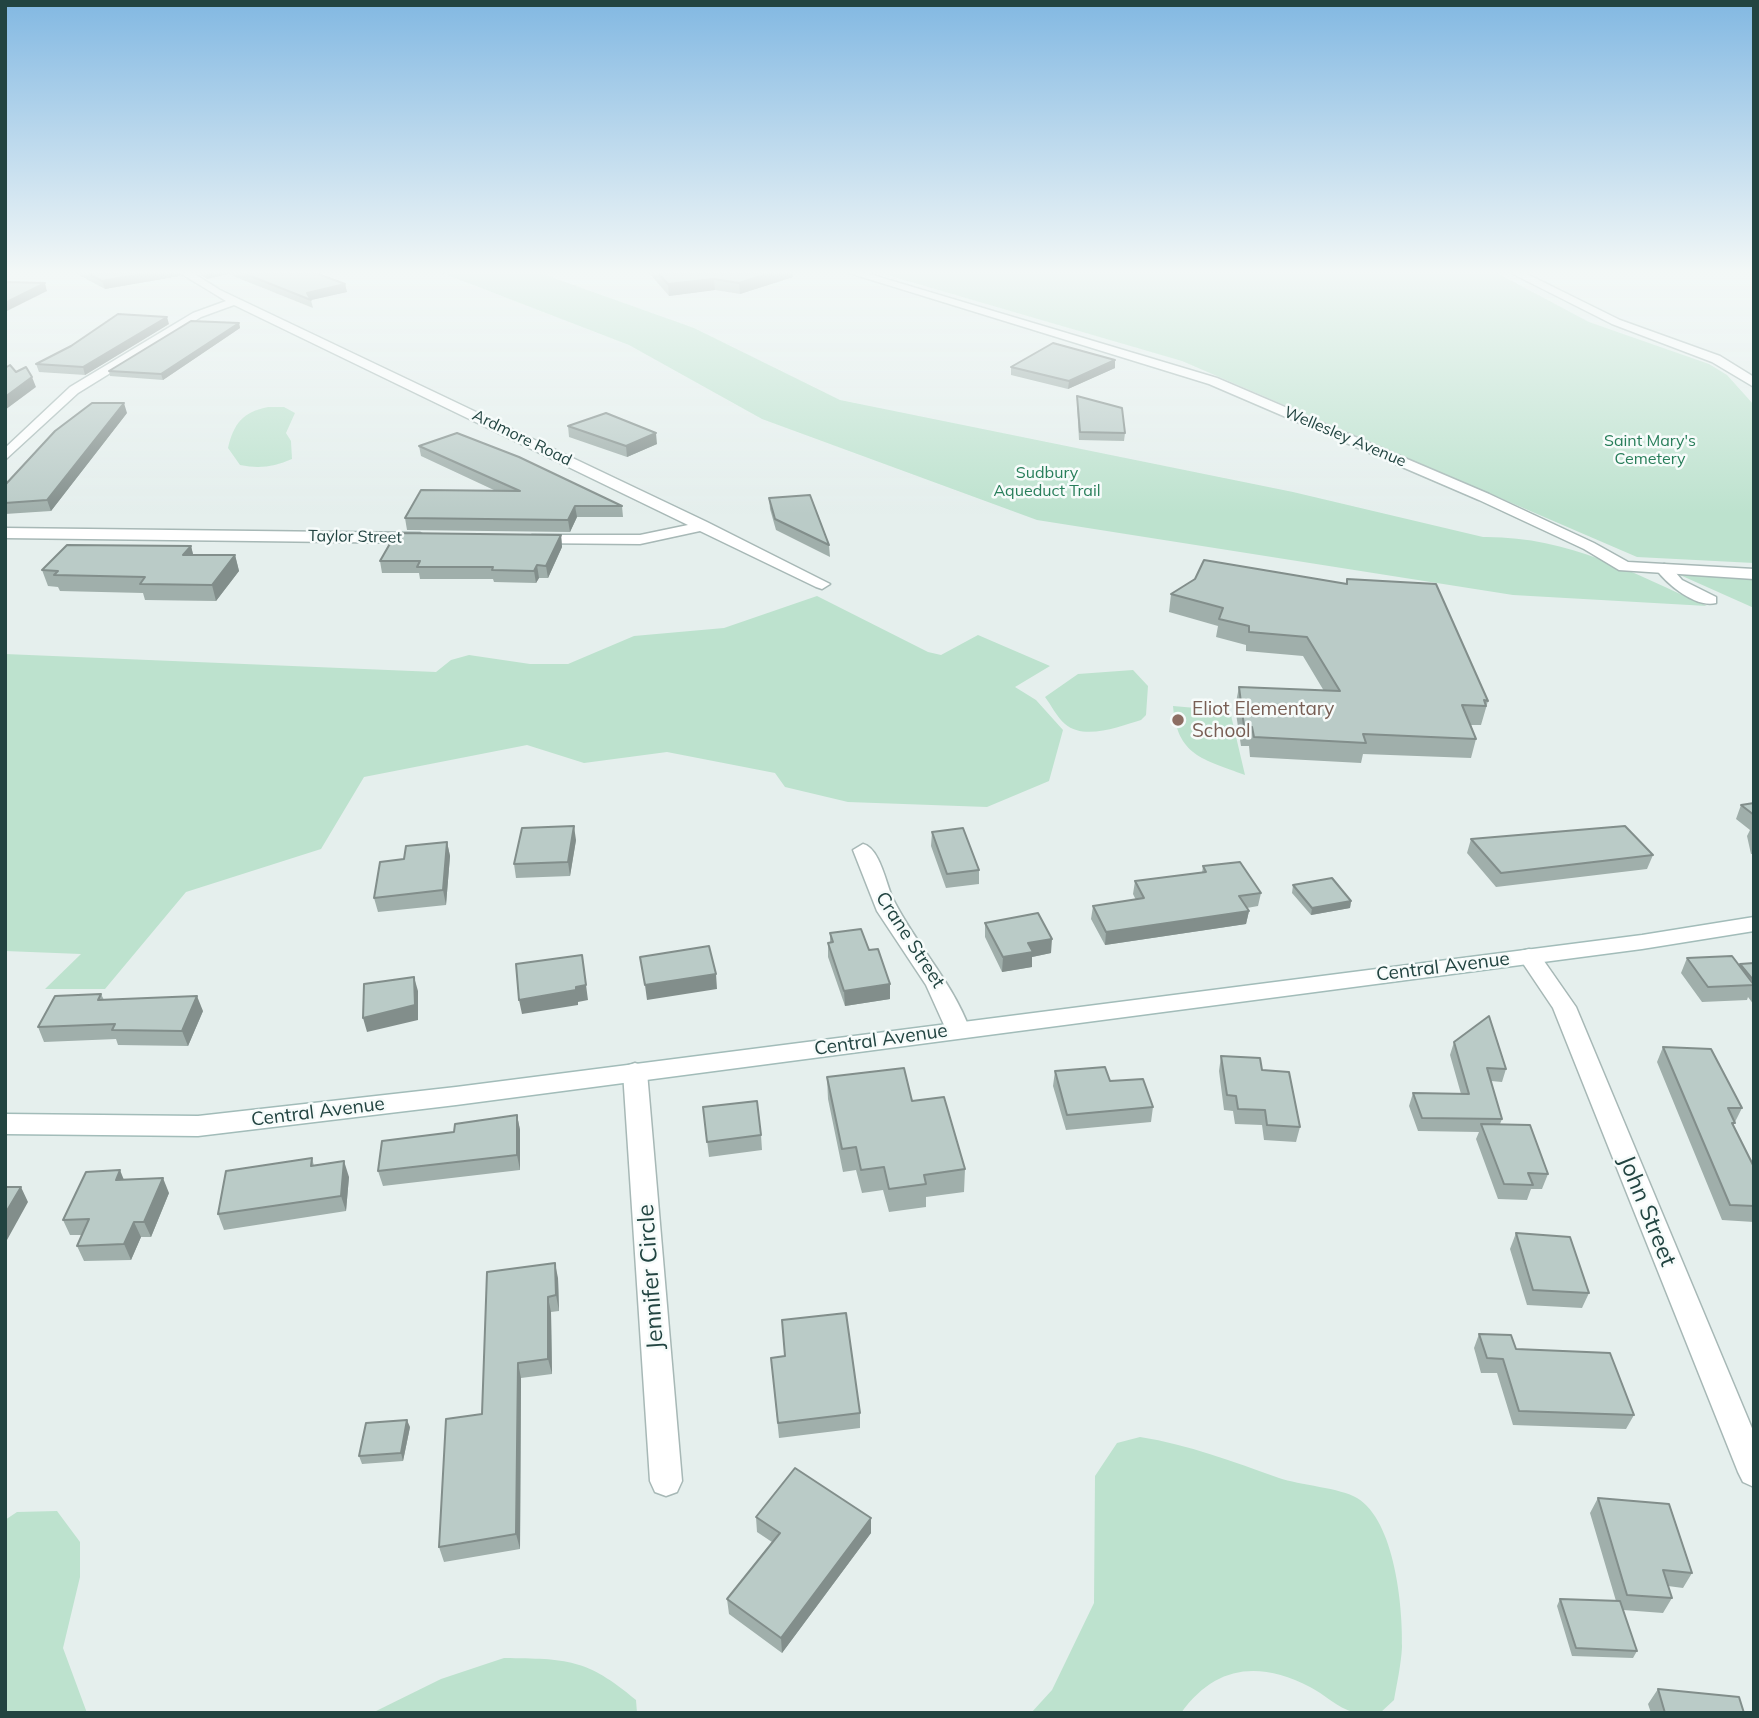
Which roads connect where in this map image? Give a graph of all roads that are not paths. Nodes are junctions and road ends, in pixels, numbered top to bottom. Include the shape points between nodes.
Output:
1 (134, 353) edge
2 (342, 353) edge
3 (1121, 353) edge
4 (1700, 353) edge
5 (1754, 383) edge
6 (5, 456) edge
7 (702, 525) junction
8 (5, 533) edge
9 (438, 538) edge
10 (522, 539) edge
11 (1664, 569) junction
12 (1754, 574) edge
13 (822, 584) dead end
14 (1710, 600) dead end
15 (863, 850) dead end
16 (1754, 924) edge
17 (1529, 956) junction
18 (958, 1030) junction
19 (635, 1072) junction
20 (5, 1124) edge
21 (1754, 1472) edge
22 (666, 1481) dead end

1 - 6 street via 53,407
2 - 7 street, Ardmore Road
3 - 11 street, Wellesley Avenue via 1213,381 1473,492 1625,567
4 - 5 street
7 - 10 street via 642,538
7 - 13 street, Ardmore Road
8 - 9 street, Taylor Street
11 - 12 street
11 - 14 street via 1676,583
15 - 18 street, Crane Street via 886,906 936,977
16 - 17 street, Central Avenue
17 - 18 street, Central Avenue
17 - 21 street, John Street via 1564,1007
18 - 19 street, Central Avenue
19 - 20 street, Central Avenue via 198,1126
19 - 22 street, Jennifer Circle

